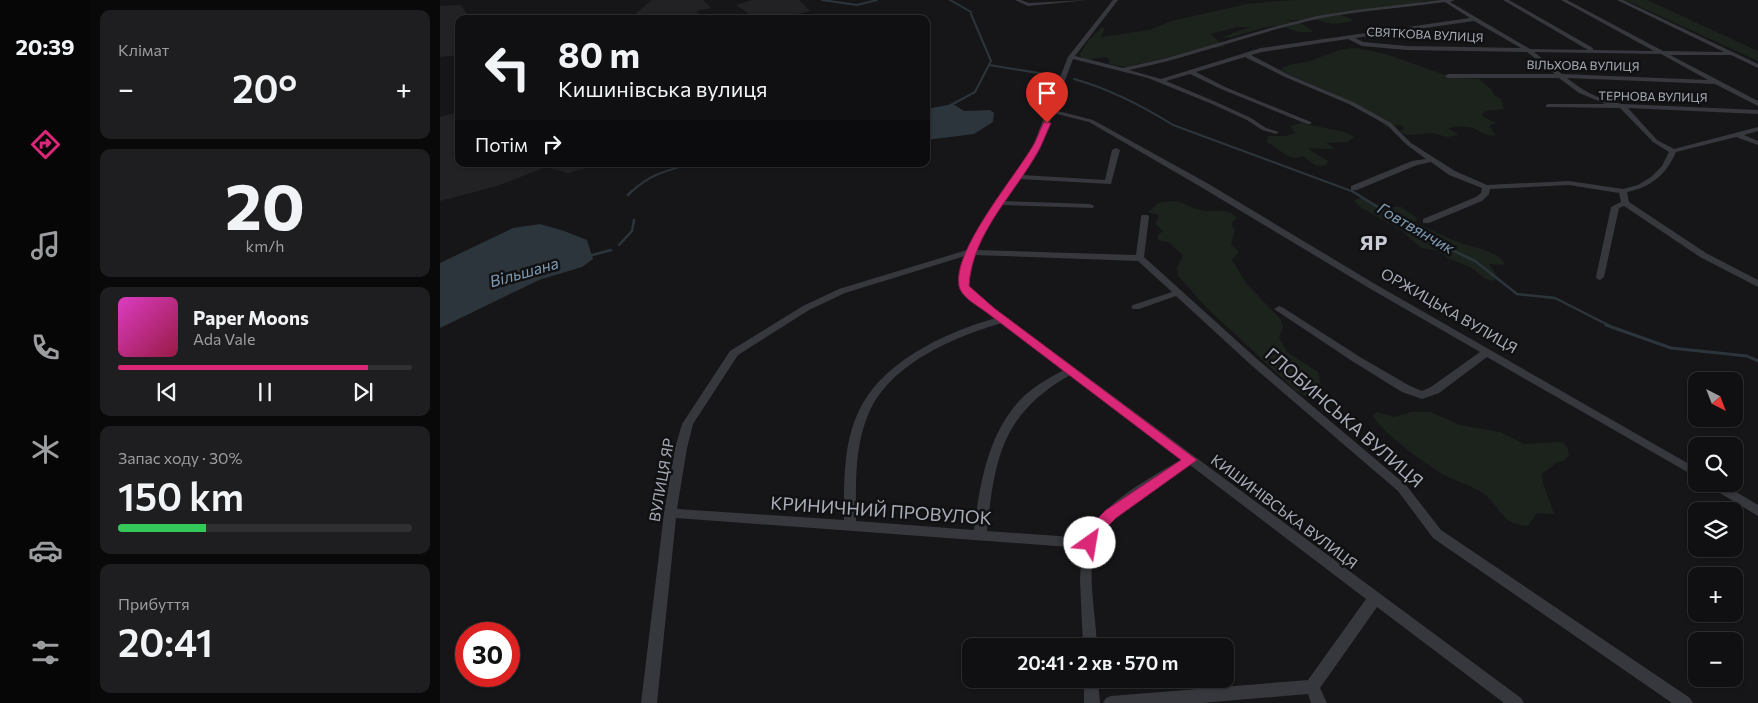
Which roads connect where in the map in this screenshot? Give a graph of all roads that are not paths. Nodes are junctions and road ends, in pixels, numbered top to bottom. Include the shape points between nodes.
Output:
1 (1017, 0) edge
2 (1086, 0) edge
3 (1116, 0) edge
4 (1451, 0) edge
5 (1505, 0) edge
6 (1563, 0) edge
7 (1619, 0) edge
8 (1475, 19) junction
9 (1349, 37) junction
10 (1528, 50) junction
11 (1593, 50) junction
12 (1664, 52) junction
13 (1730, 54) junction
14 (1246, 55) junction
15 (1072, 57) junction
16 (1758, 66) edge
17 (1125, 69) junction
18 (1191, 72) junction
19 (1448, 76) dead end
20 (1558, 76) junction
21 (1161, 81) junction
22 (1717, 82) junction
23 (1758, 104) edge
24 (1548, 106) dead end
25 (1622, 106) junction
26 (1052, 111) junction
27 (1758, 112) edge
28 (1309, 123) dead end
29 (1758, 128) edge
30 (1276, 132) dead end
31 (1736, 134) junction
32 (1758, 143) edge
33 (1116, 150) dead end
34 (1673, 151) junction
35 (1431, 160) junction
36 (1017, 177) junction
37 (1486, 187) junction
38 (1354, 188) dead end
39 (1623, 191) junction
40 (999, 203) junction
41 (1625, 203) junction
42 (1090, 206) dead end
43 (1145, 217) dead end
44 (1426, 221) dead end
45 (970, 252) junction
46 (1140, 258) junction
47 (1600, 277) dead end
48 (1758, 284) edge
49 (1177, 292) junction
50 (1136, 307) dead end
51 (1279, 309) dead end
52 (1004, 320) junction
53 (1487, 352) junction
54 (1071, 370) junction
55 (1190, 460) junction
56 (1688, 468) edge
57 (1727, 492) edge
58 (1758, 511) edge
59 (670, 513) junction
60 (850, 526) junction
61 (980, 535) junction
62 (1090, 543) junction
63 (1375, 598) junction
64 (1090, 638) edge
65 (1312, 687) junction
66 (1091, 688) edge
67 (649, 703) edge
68 (1092, 703) edge
69 (1111, 703) edge
70 (1319, 703) edge
71 (1516, 703) edge
72 (1685, 703) edge

1 - 2 street via 1028,5
3 - 15 street, КИШИНІВСЬКА ВУЛИЦЯ
4 - 8 street via 1447,2
4 - 17 street via 1308,19 1241,36 1171,60
5 - 11 street
6 - 12 street
7 - 13 street
8 - 9 street
8 - 10 street
9 - 10 street, СВЯТКОВА ВУЛИЦЯ via 1362,44 1381,46
9 - 14 street, СВЯТКОВА ВУЛИЦЯ via 1271,48
10 - 11 street, СВЯТКОВА ВУЛИЦЯ
10 - 20 street
11 - 12 street, СВЯТКОВА ВУЛИЦЯ
12 - 13 street, СВЯТКОВА ВУЛИЦЯ
12 - 22 street
13 - 16 street
14 - 18 street, СВЯТКОВА ВУЛИЦЯ
14 - 35 street via 1351,103 1392,127
15 - 17 street
15 - 26 street, КИШИНІВСЬКА ВУЛИЦЯ
17 - 21 street
18 - 21 street, СВЯТКОВА ВУЛИЦЯ
18 - 28 street
19 - 20 street, ВІЛЬХОВА ВУЛИЦЯ
20 - 22 street, ВІЛЬХОВА ВУЛИЦЯ
20 - 25 street via 1590,97
21 - 30 street
22 - 23 street
24 - 25 street, ТЕРНОВА ВУЛИЦЯ
25 - 27 street, ТЕРНОВА ВУЛИЦЯ
25 - 34 street via 1655,141
26 - 36 street, КИШИНІВСЬКА ВУЛИЦЯ via 1036,148
26 - 53 street, ОРЖИЦЬКА ВУЛИЦЯ via 1090,121
29 - 31 street
31 - 32 street
31 - 34 street
33 - 36 street via 1108,182
34 - 39 street via 1666,168 1659,175 1637,188
35 - 37 street
35 - 38 street via 1414,163
36 - 40 street, КИШИНІВСЬКА ВУЛИЦЯ
37 - 39 street via 1569,183
37 - 44 street via 1485,194 1479,198
39 - 41 street
40 - 42 street
40 - 45 street, КИШИНІВСЬКА ВУЛИЦЯ
41 - 47 street via 1615,207 1608,252
41 - 48 street via 1703,255
43 - 46 street
45 - 46 street, ВУЛИЦЯ ЯР
45 - 52 street, КИШИНІВСЬКА ВУЛИЦЯ via 964,279 967,292
45 - 59 street, ВУЛИЦЯ ЯР via 842,292 806,308 734,353 688,424
46 - 49 street, ГЛОБИНСЬКА ВУЛИЦЯ
49 - 50 street
49 - 72 street, ГЛОБИНСЬКА ВУЛИЦЯ via 1402,488 1437,534
51 - 53 street via 1381,374 1422,395 1435,390
52 - 54 street, КИШИНІВСЬКА ВУЛИЦЯ
52 - 60 street via 987,323 935,346 896,370 882,383 862,414 854,440 849,483
53 - 56 street, ОРЖИЦЬКА ВУЛИЦЯ
54 - 55 street, КИШИНІВСЬКА ВУЛИЦЯ
54 - 61 street via 1040,388 1011,417 984,489
55 - 62 street via 1111,514 1095,530
55 - 63 street, КИШИНІВСЬКА ВУЛИЦЯ
57 - 58 street
59 - 60 street, КРИНИЧНИЙ ПРОВУЛОК
59 - 67 street, ВУЛИЦЯ ЯР
60 - 61 street, КРИНИЧНИЙ ПРОВУЛОК
61 - 62 street, КРИНИЧНИЙ ПРОВУЛОК
62 - 64 street via 1087,563
63 - 65 street
63 - 71 street, КИШИНІВСЬКА ВУЛИЦЯ
65 - 69 street
65 - 70 street
66 - 68 street

